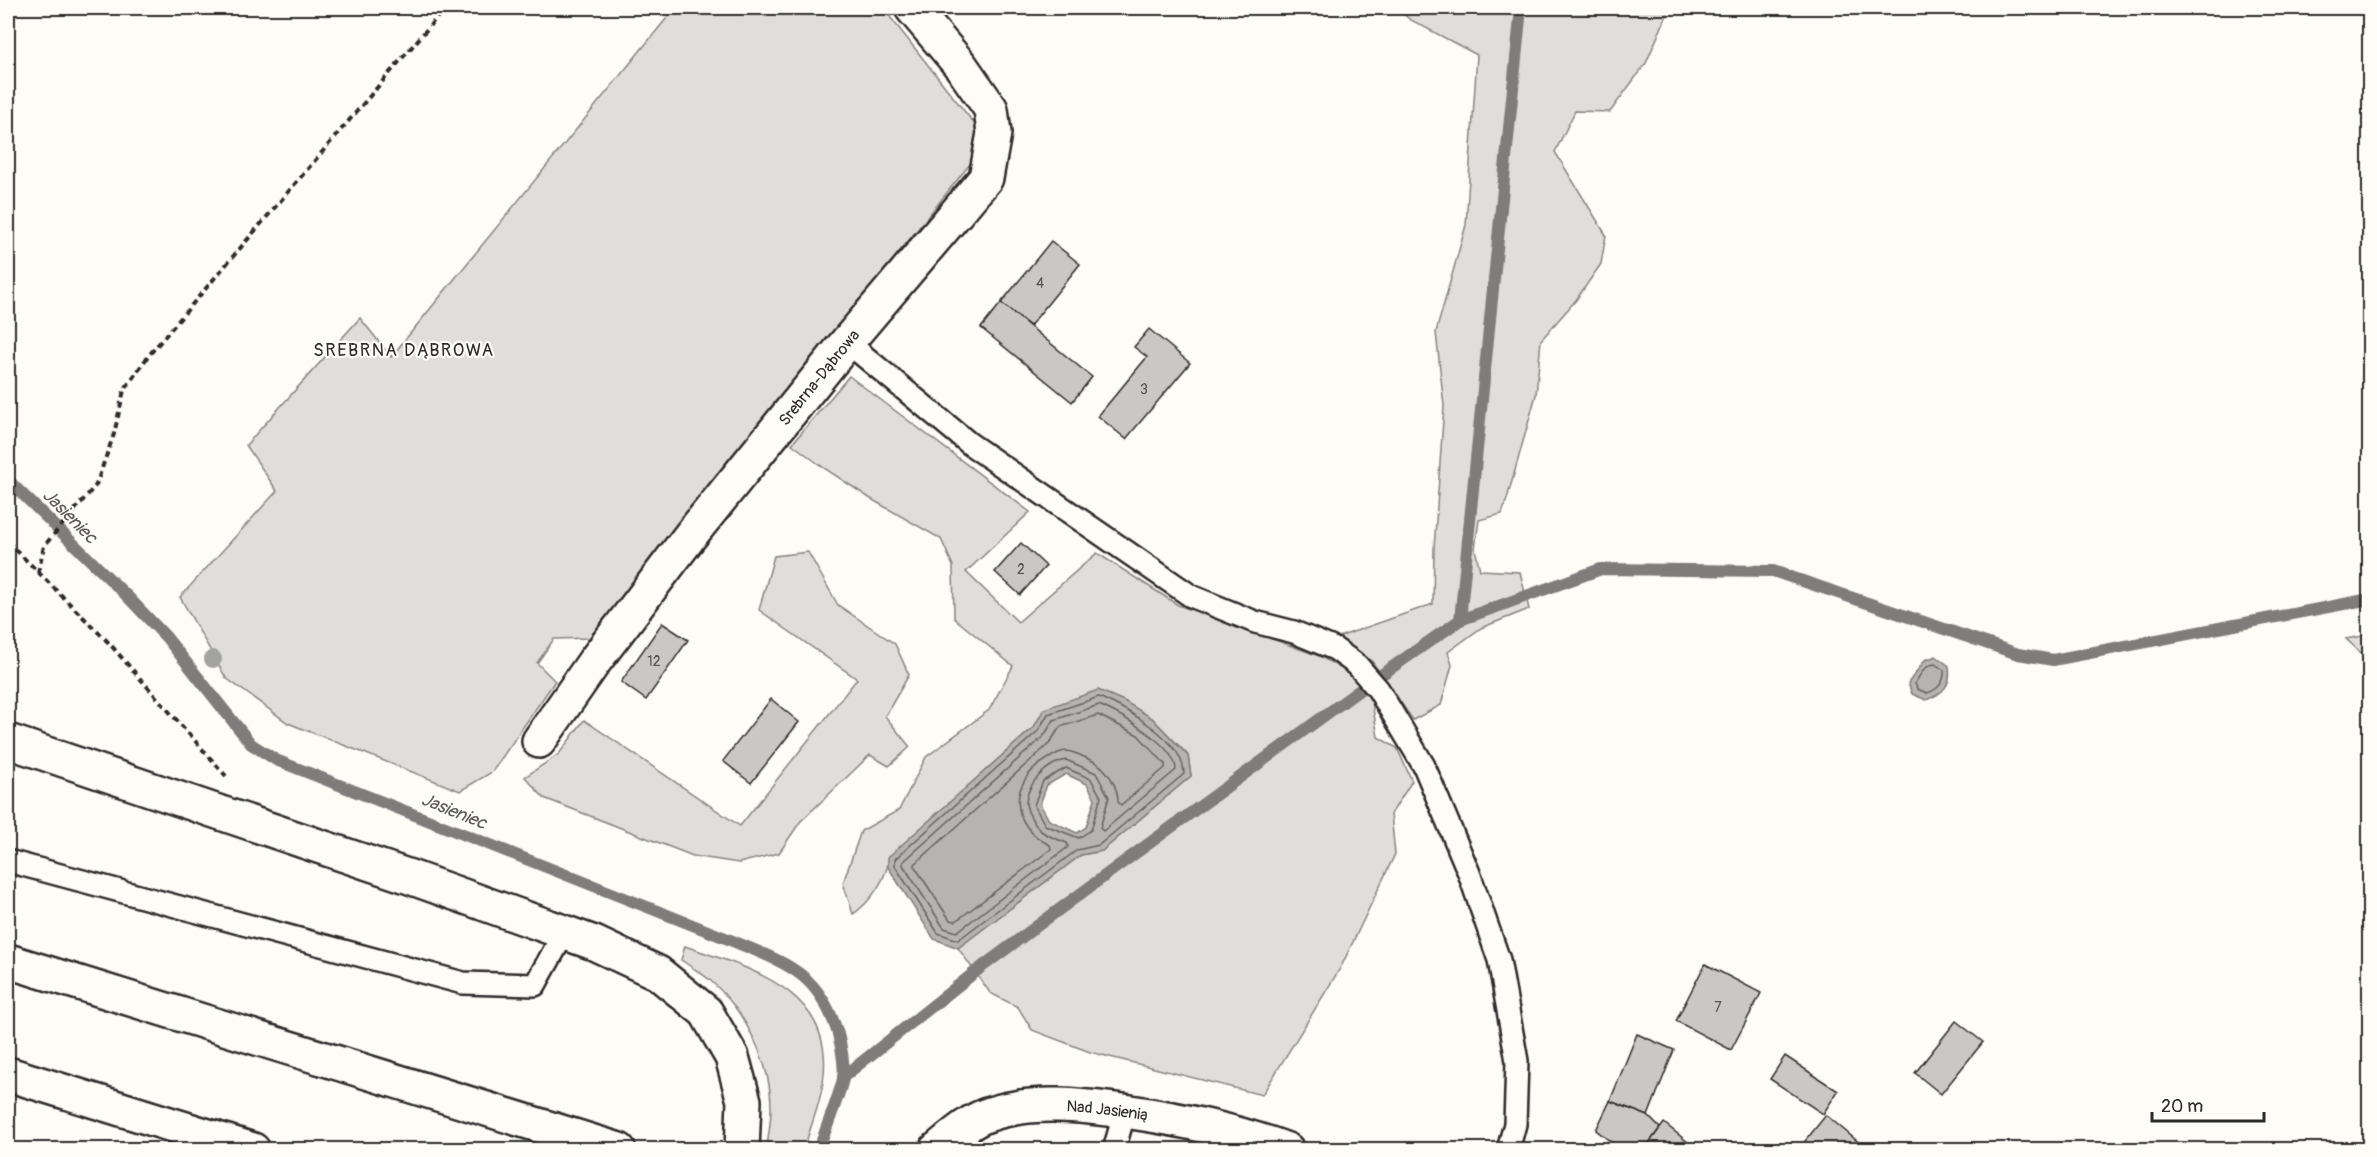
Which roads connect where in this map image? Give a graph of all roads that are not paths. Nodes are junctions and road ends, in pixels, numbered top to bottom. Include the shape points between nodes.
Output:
1 (912, 8) edge
2 (847, 342) junction
3 (8, 741) edge
4 (539, 741) dead end
5 (8, 861) edge
6 (564, 933) junction
7 (8, 961) edge
8 (8, 1074) edge
9 (1125, 1112) junction
10 (253, 1149) edge
11 (619, 1149) edge
12 (742, 1149) edge
13 (936, 1149) edge
14 (1114, 1149) edge
15 (1287, 1149) edge
16 (1508, 1149) edge

1 - 2 main road, Srebrna-Dąbrowa via 992,110 992,155 987,178
2 - 4 main road, Srebrna-Dąbrowa via 683,545
2 - 16 lane via 970,444 1191,596 1335,649 1378,689 1424,766 1469,873 1498,960 1518,1061 1515,1124
3 - 6 main road
5 - 6 lane via 463,983 535,985
6 - 12 main road via 658,973 706,1012 732,1057 744,1101
7 - 11 main road
8 - 10 main road
9 - 13 main road, Nad Jasienią via 1080,1105 1031,1106 989,1114
9 - 14 lane
9 - 15 main road, Nad Jasienią via 1190,1121

